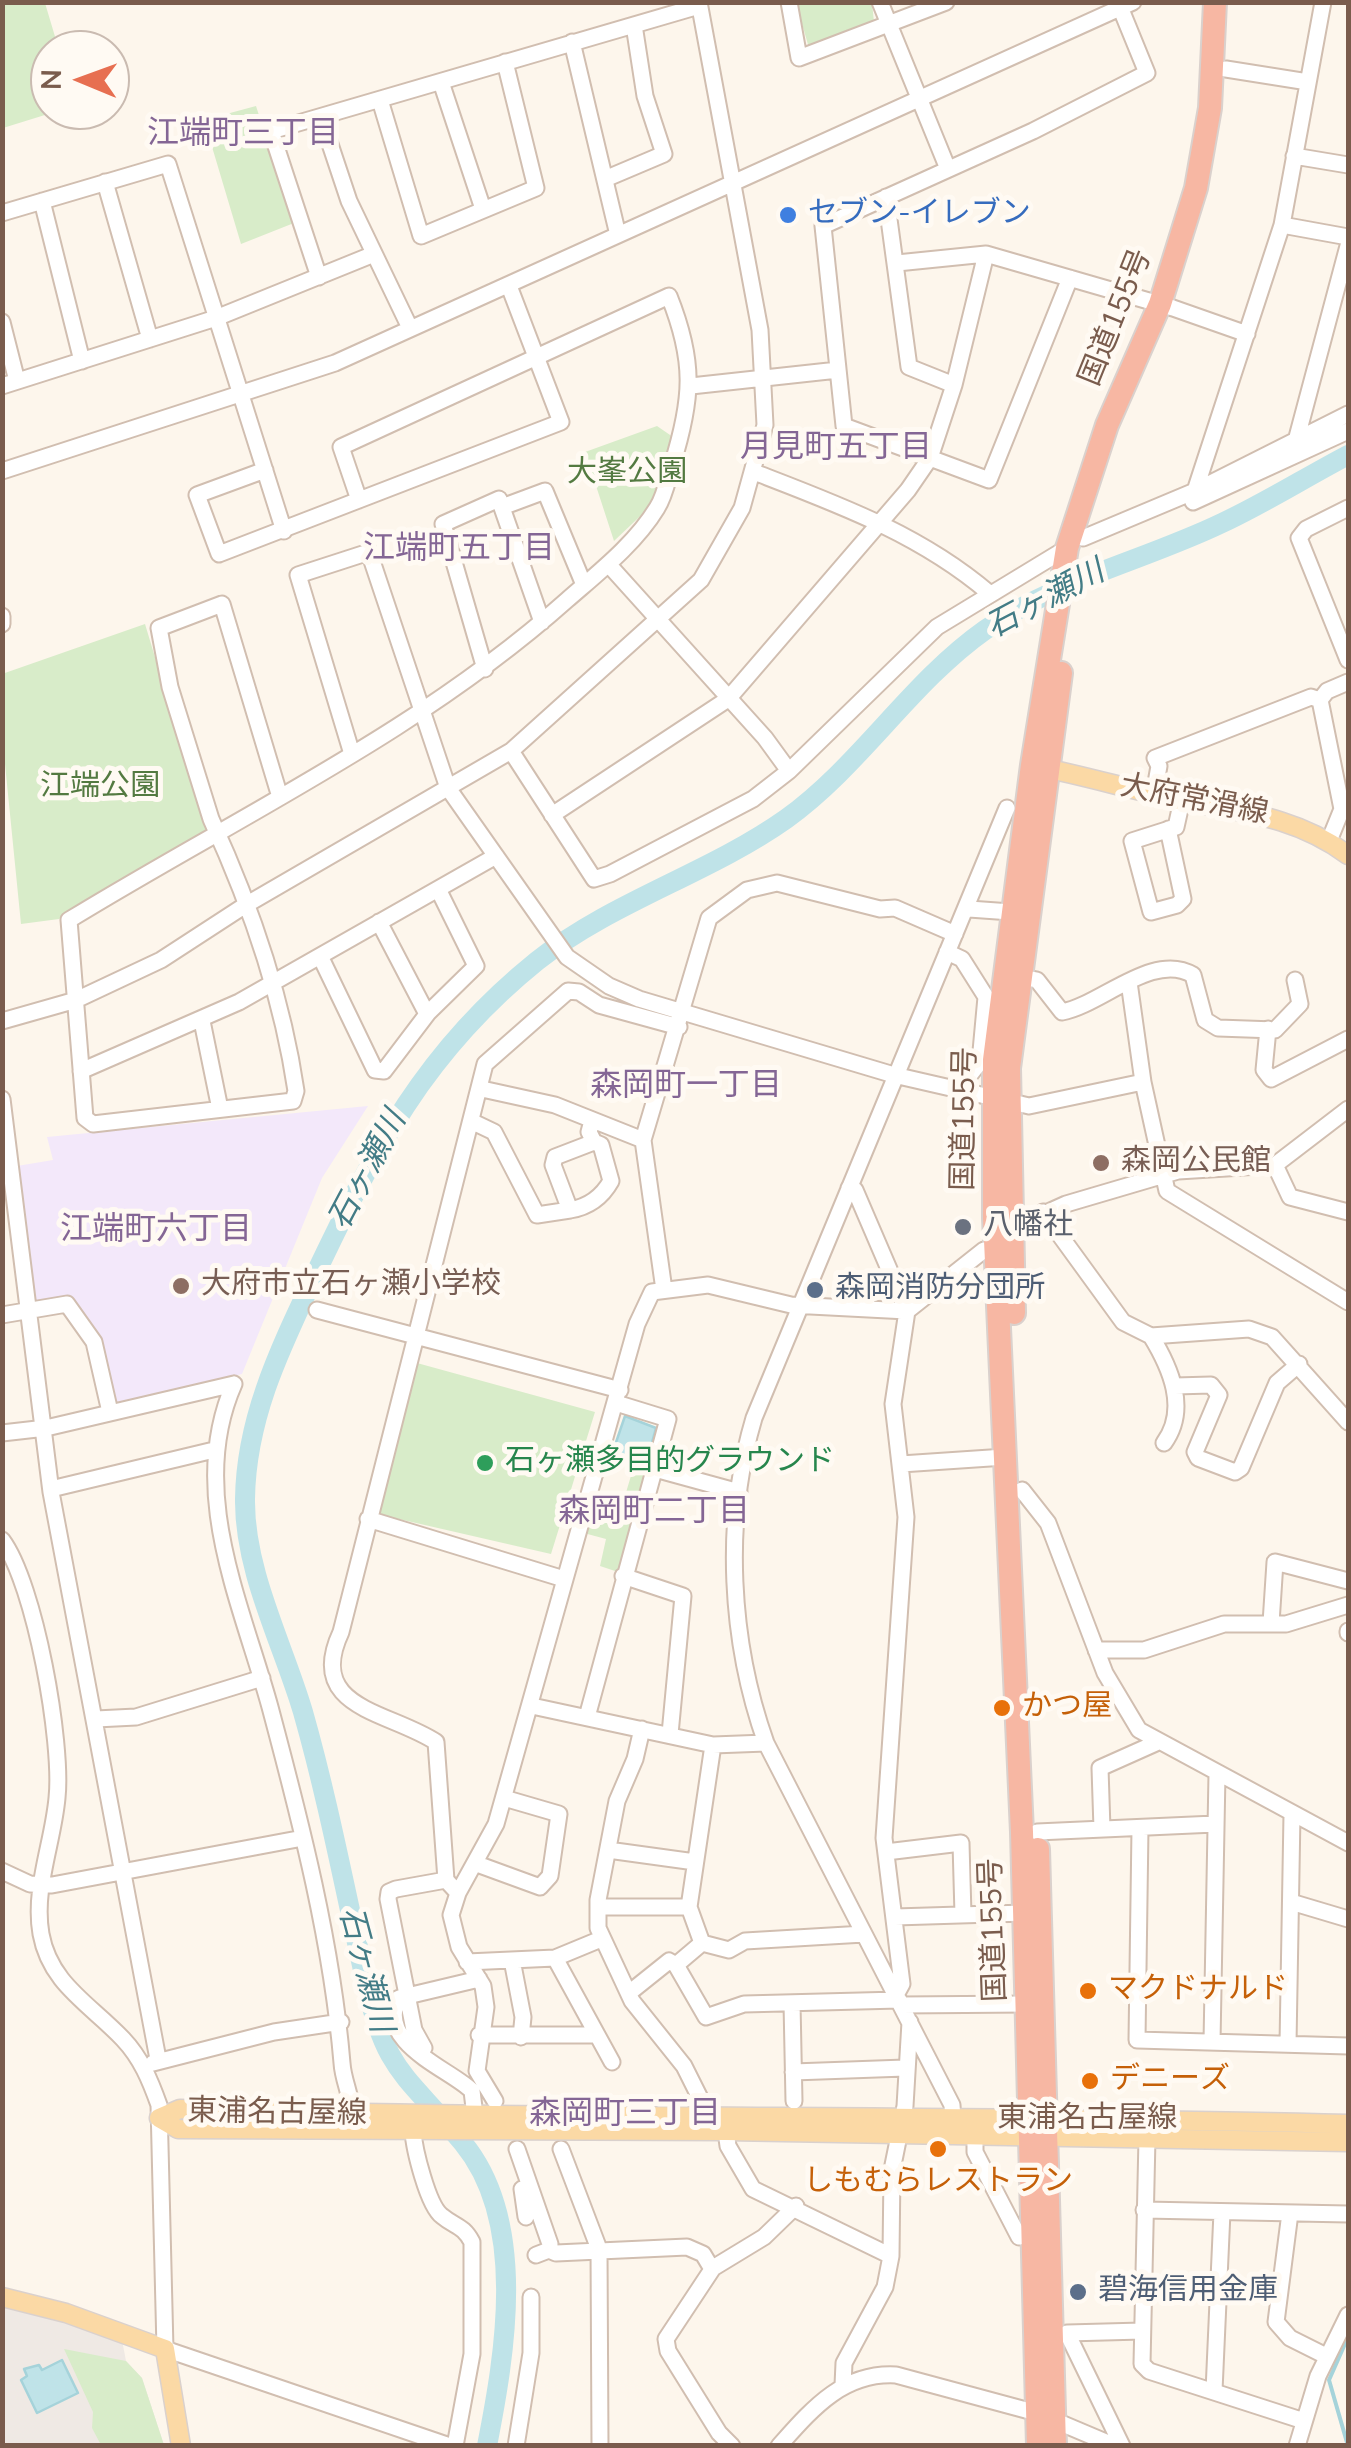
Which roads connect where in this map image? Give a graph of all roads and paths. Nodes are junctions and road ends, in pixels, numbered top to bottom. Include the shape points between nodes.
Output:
1 (789, 2) edge
2 (880, 2) edge
3 (946, 2) edge
4 (1216, 2) edge
5 (1229, 2) edge
6 (1322, 2) edge
7 (699, 4) edge
8 (1124, 4) edge
9 (634, 25) junction
10 (886, 25) junction
11 (572, 42) junction
12 (505, 62) junction
13 (1226, 69) junction
14 (441, 82) junction
15 (1308, 82) junction
16 (380, 100) junction
17 (918, 100) junction
18 (321, 117) junction
19 (1294, 156) junction
20 (1348, 165) edge
21 (948, 169) junction
22 (604, 179) junction
23 (730, 181) junction
24 (105, 182) junction
25 (886, 197) junction
26 (42, 200) junction
27 (483, 208) junction
28 (2, 212) edge
29 (1282, 225) junction
30 (618, 235) junction
31 (1348, 237) edge
32 (1348, 246) edge
33 (374, 254) junction
34 (986, 254) junction
35 (897, 262) junction
36 (319, 277) junction
37 (1070, 278) junction
38 (509, 286) junction
39 (1166, 306) junction
40 (216, 318) junction
41 (2, 322) edge
42 (410, 328) junction
43 (1247, 334) junction
44 (150, 339) junction
45 (538, 356) junction
46 (82, 361) junction
47 (838, 370) junction
48 (764, 376) junction
49 (10, 383) edge
50 (954, 385) junction
51 (691, 386) junction
52 (242, 396) junction
53 (1348, 414) edge
54 (1348, 431) edge
55 (1296, 440) junction
56 (930, 458) junction
57 (265, 470) junction
58 (2, 471) edge
59 (754, 472) junction
60 (1195, 491) junction
61 (359, 500) junction
62 (502, 507) junction
63 (1348, 508) edge
64 (882, 524) junction
65 (284, 531) junction
66 (1075, 552) junction
67 (608, 565) junction
68 (584, 585) junction
69 (989, 593) junction
70 (2, 616) edge
71 (656, 618) junction
72 (542, 622) junction
73 (2, 624) edge
74 (1348, 660) edge
75 (485, 669) junction
76 (1348, 682) edge
77 (728, 699) junction
78 (1320, 700) junction
79 (422, 712) junction
80 (511, 751) junction
81 (352, 754) junction
82 (1040, 767) junction
83 (789, 771) junction
84 (448, 788) junction
85 (1154, 794) junction
86 (280, 797) junction
87 (1182, 800) junction
88 (1007, 808) dead end
89 (552, 815) junction
90 (1345, 818) edge
91 (1168, 829) junction
92 (218, 833) junction
93 (1329, 841) junction
94 (1348, 855) edge
95 (496, 856) junction
96 (438, 889) junction
97 (244, 906) junction
98 (968, 909) junction
99 (1011, 912) junction
100 (379, 922) junction
101 (955, 934) junction
102 (947, 952) junction
103 (320, 958) junction
104 (1020, 977) junction
105 (1296, 980) dead end
106 (1129, 982) junction
107 (275, 984) junction
108 (76, 1000) junction
109 (427, 1014) junction
110 (681, 1019) junction
111 (2, 1021) edge
112 (202, 1022) junction
113 (1268, 1029) junction
114 (1348, 1039) edge
115 (80, 1071) junction
116 (894, 1075) junction
117 (1143, 1082) junction
118 (482, 1090) junction
119 (958, 1090) junction
120 (1000, 1098) junction
121 (2, 1099) edge
122 (1348, 1109) edge
123 (220, 1110) junction
124 (473, 1122) junction
125 (592, 1122) junction
126 (643, 1140) junction
127 (594, 1142) junction
128 (1275, 1164) junction
129 (7, 1170) edge
130 (1164, 1178) junction
131 (848, 1188) junction
132 (570, 1210) junction
133 (1043, 1212) junction
134 (1348, 1212) edge
135 (1024, 1223) dead end
136 (984, 1250) dead end
137 (664, 1290) junction
138 (1348, 1302) edge
139 (800, 1306) junction
140 (30, 1310) junction
141 (318, 1310) dead end
142 (907, 1311) junction
143 (2, 1315) edge
144 (414, 1335) junction
145 (1151, 1336) junction
146 (1299, 1364) junction
147 (1175, 1386) junction
148 (618, 1397) junction
149 (110, 1412) junction
150 (1348, 1422) edge
151 (46, 1428) junction
152 (2, 1433) edge
153 (1164, 1443) dead end
154 (214, 1450) junction
155 (1005, 1457) junction
156 (901, 1464) junction
157 (655, 1469) junction
158 (51, 1490) junction
159 (1022, 1490) junction
160 (739, 1492) junction
161 (368, 1519) junction
162 (4, 1547) edge
163 (623, 1576) junction
164 (564, 1579) junction
165 (1348, 1581) edge
166 (1348, 1606) edge
167 (1270, 1623) junction
168 (1096, 1650) junction
169 (262, 1678) junction
170 (532, 1706) junction
171 (586, 1717) junction
172 (96, 1718) junction
173 (642, 1729) junction
174 (670, 1734) junction
175 (766, 1742) junction
176 (1156, 1742) junction
177 (713, 1745) junction
178 (1217, 1774) junction
179 (504, 1798) junction
180 (1292, 1814) junction
181 (1215, 1824) junction
182 (1140, 1828) junction
183 (1102, 1829) junction
184 (1037, 1832) junction
185 (303, 1838) junction
186 (1348, 1843) edge
187 (608, 1850) junction
188 (886, 1852) junction
189 (695, 1862) junction
190 (477, 1864) junction
191 (2, 1871) edge
192 (124, 1873) junction
193 (446, 1880) junction
194 (42, 1886) junction
195 (458, 1893) junction
196 (1291, 1902) junction
197 (598, 1907) junction
198 (689, 1907) junction
199 (1025, 1913) junction
200 (963, 1915) junction
201 (895, 1917) junction
202 (1348, 1919) edge
203 (864, 1934) junction
204 (601, 1939) junction
205 (702, 1943) junction
206 (555, 1958) junction
207 (512, 1960) junction
208 (467, 1962) junction
209 (676, 1965) junction
210 (479, 1979) junction
211 (630, 1993) junction
212 (408, 1997) junction
213 (899, 2000) junction
214 (792, 2003) junction
215 (1028, 2004) junction
216 (341, 2022) junction
217 (910, 2022) junction
218 (479, 2034) junction
219 (596, 2035) junction
220 (521, 2038) junction
221 (1212, 2042) junction
222 (1288, 2044) junction
223 (1348, 2046) edge
224 (424, 2048) dead end
225 (612, 2062) dead end
226 (152, 2064) junction
227 (906, 2068) junction
228 (793, 2072) junction
229 (495, 2101) dead end
230 (794, 2101) dead end
231 (352, 2114) junction
232 (703, 2116) junction
233 (159, 2118) junction
234 (952, 2119) junction
235 (472, 2121) junction
236 (1348, 2124) edge
237 (901, 2128) junction
238 (1039, 2128) junction
239 (726, 2130) junction
240 (417, 2131) junction
241 (975, 2137) junction
242 (1147, 2138) junction
243 (513, 2140) junction
244 (1348, 2142) edge
245 (561, 2149) dead end
246 (796, 2206) junction
247 (1144, 2210) junction
248 (1222, 2212) junction
249 (1290, 2213) junction
250 (1348, 2214) edge
251 (526, 2218) dead end
252 (1019, 2237) dead end
253 (599, 2249) junction
254 (891, 2256) junction
255 (712, 2269) junction
256 (2, 2297) edge
257 (530, 2297) dead end
258 (1348, 2315) edge
259 (1142, 2331) junction
260 (165, 2349) junction
261 (1326, 2356) junction
262 (843, 2385) junction
263 (1214, 2391) junction
264 (1046, 2417) junction
265 (1304, 2421) junction
266 (182, 2446) edge
267 (453, 2446) edge
268 (516, 2446) edge
269 (600, 2446) edge
270 (732, 2446) edge
271 (778, 2446) edge
272 (1038, 2446) edge
273 (1055, 2446) edge
274 (1119, 2446) edge
275 (1296, 2446) edge

1 - 10 street via 799,58
2 - 10 street
3 - 10 street
4 - 39 highway, 国道155号 via 1210,108
5 - 13 highway, 国道155号
6 - 15 street
7 - 9 street
7 - 23 street
8 - 17 street
8 - 21 street via 1148,73
9 - 11 street
9 - 22 street via 664,154
10 - 17 street
11 - 12 street
11 - 22 street
12 - 14 street
12 - 27 street via 536,188
13 - 15 street
13 - 39 highway, 国道155号 via 1202,217
14 - 16 street
14 - 27 street
15 - 19 street
16 - 18 street
16 - 27 street via 421,236
17 - 21 street
17 - 23 street
18 - 33 street
18 - 36 street via 271,131
19 - 20 street
19 - 29 street
21 - 25 street
22 - 30 street
23 - 30 street
23 - 48 street
24 - 26 street
24 - 40 street via 168,164
24 - 44 street
25 - 35 street
25 - 47 street via 823,226
26 - 28 street
26 - 46 street
29 - 31 street
29 - 43 street
30 - 38 street
32 - 55 street
33 - 36 street
33 - 42 street
34 - 35 street
34 - 37 street
34 - 50 street
35 - 50 street via 910,367
36 - 40 street
37 - 39 street
37 - 56 street via 989,480
38 - 42 street
38 - 45 street
39 - 43 street
39 - 66 highway, 国道155号
40 - 44 street
40 - 52 street
41 - 49 street
42 - 52 street
43 - 60 street
44 - 46 street
45 - 51 street via 670,296 686,337
45 - 61 street via 341,447
45 - 61 street via 561,422
46 - 49 street
47 - 48 street
47 - 56 street via 844,426
48 - 51 street
48 - 59 street via 765,426
50 - 56 street
51 - 67 street via 659,506
52 - 57 street
52 - 58 street
53 - 55 street
54 - 66 street
55 - 60 street
56 - 64 street
57 - 65 street
57 - 65 street via 197,496 219,554
59 - 64 street
59 - 71 street via 742,508 701,580
60 - 66 street
61 - 65 street
62 - 68 street via 546,490
62 - 72 street
62 - 75 street via 499,499 444,524
63 - 74 street via 1299,538
64 - 69 street via 958,566
64 - 77 street
66 - 69 street
66 - 82 highway, 国道155号
67 - 68 street
67 - 71 street
68 - 72 street
69 - 83 street via 937,627
70 - 73 street
71 - 77 street
71 - 80 street
72 - 75 street
75 - 79 street
76 - 78 street
77 - 83 street
77 - 89 street
78 - 85 street via 1311,697 1155,758
78 - 90 street
79 - 81 street
79 - 81 street via 369,552 298,576
79 - 84 street
80 - 84 street
80 - 89 street
81 - 86 street
82 - 85 main road, 大府常滑線
82 - 99 highway, 国道155号
82 - 104 highway, 国道155号
83 - 89 street via 738,807 594,879
84 - 95 street
84 - 97 street
85 - 87 main road, 大府常滑線
86 - 92 street
86 - 92 street via 222,604 159,628 170,687
87 - 91 street via 1176,827
87 - 93 main road, 大府常滑線 via 1263,813
88 - 98 street
90 - 93 street
91 - 91 street via 1132,841 1151,912 1183,899
92 - 97 street
92 - 108 street via 69,920
93 - 94 main road, 大府常滑線
95 - 96 street
95 - 110 street via 543,928 576,964
96 - 100 street
96 - 109 street via 476,966
97 - 107 street
97 - 108 street via 161,960
98 - 99 street
98 - 101 street
99 - 120 highway, 国道155号
100 - 103 street
100 - 109 street
101 - 102 street
101 - 110 street via 896,908 767,884 709,918
102 - 116 street
102 - 119 street via 962,959 986,996 980,1062
103 - 107 street
103 - 109 street via 374,1070 384,1071
104 - 106 street via 1037,980 1062,1012 1097,1002
104 - 120 highway, 国道155号
105 - 113 street via 1300,1004 1283,1025
106 - 113 street via 1185,970 1193,975 1205,1020 1218,1028
106 - 117 street
107 - 112 street
107 - 123 street via 293,1101
108 - 111 street
108 - 115 street
110 - 116 street
110 - 118 street via 599,1005 568,991 485,1064
110 - 126 street
112 - 115 street
112 - 123 street
113 - 114 street via 1264,1070 1271,1078
115 - 123 street via 85,1118 93,1124
116 - 119 street
116 - 131 street
117 - 120 street via 1045,1106
117 - 130 street
118 - 124 street
118 - 125 street via 555,1105
119 - 120 street
120 - 155 highway, 国道155号
120 - 159 highway, 国道155号
121 - 129 street
122 - 128 street
124 - 132 street via 494,1132 534,1212
124 - 144 street
125 - 126 street
125 - 127 street
126 - 137 street
127 - 132 street via 601,1145 611,1181
127 - 132 street via 555,1157
128 - 130 street via 1178,1171
128 - 134 street via 1290,1197
129 - 140 street
130 - 133 street
130 - 138 street via 1166,1191 1180,1203
131 - 139 street
131 - 142 street via 874,1228
133 - 135 street
133 - 145 street via 1123,1322
136 - 142 street
137 - 139 street via 708,1284
137 - 148 street via 646,1298
139 - 142 street
139 - 160 street via 754,1418
140 - 143 street
140 - 149 street via 67,1304 94,1342
140 - 151 street
141 - 144 street
142 - 156 street via 894,1404
144 - 148 street
144 - 161 street
145 - 146 street via 1249,1329 1272,1337
145 - 147 street
146 - 147 street via 1277,1383 1234,1472 1195,1452 1219,1394 1212,1385
146 - 150 street
147 - 153 street via 1175,1420
148 - 157 street via 668,1420
148 - 164 street
149 - 151 street
149 - 154 street via 234,1384
151 - 152 street
151 - 158 street
154 - 158 street
154 - 169 street via 221,1536
155 - 156 street
155 - 199 highway, 国道155号
156 - 188 street via 904,1576
157 - 160 street
157 - 163 street
158 - 172 street
159 - 168 street via 1057,1542
159 - 184 highway, 国道155号
160 - 175 street via 740,1650
161 - 164 street
161 - 193 street via 330,1673 362,1708 436,1742
162 - 194 street via 46,1678 57,1751 57,1802
163 - 171 street
163 - 174 street via 683,1596
164 - 170 street
165 - 167 street via 1275,1562
166 - 167 street
167 - 168 street via 1224,1624 1144,1650
168 - 176 street via 1139,1730
169 - 172 street via 136,1717
169 - 185 street
170 - 171 street
170 - 179 street
171 - 173 street
172 - 192 street
173 - 174 street
173 - 187 street
174 - 177 street
175 - 177 street
175 - 203 street
176 - 178 street
176 - 183 street via 1100,1768
177 - 189 street
178 - 180 street
178 - 181 street
179 - 190 street
179 - 190 street via 559,1814 550,1876 540,1887
180 - 186 street
180 - 196 street
181 - 182 street
181 - 221 street
182 - 183 street
182 - 221 street via 1137,2040
183 - 184 street
184 - 238 highway, 国道155号
185 - 192 street
185 - 216 street
187 - 189 street
187 - 197 street
188 - 200 street via 961,1844
188 - 201 street
189 - 198 street
190 - 195 street
191 - 194 street
192 - 194 street
192 - 226 street
193 - 195 street
193 - 212 street via 389,1892
194 - 226 street via 41,1936 56,1976
195 - 208 street via 452,1931
196 - 202 street
196 - 222 street
197 - 198 street
197 - 204 street
198 - 205 street
199 - 200 street
199 - 215 highway, 国道155号
200 - 201 street
201 - 213 street
203 - 205 street via 745,1940 729,1950
203 - 213 street
204 - 206 street
204 - 211 street
205 - 209 street
206 - 207 street
206 - 219 street
207 - 208 street
207 - 220 street
208 - 210 street
209 - 211 street via 669,1962
209 - 214 street via 706,2017 744,2004
210 - 212 street
210 - 218 street via 486,2007
211 - 232 street via 684,2066
212 - 224 street
212 - 235 street via 397,2000 395,2011 407,2042 467,2086 475,2099
213 - 214 street
213 - 215 street
213 - 217 street
214 - 228 street
215 - 238 highway, 国道155号
216 - 226 street
216 - 231 street
217 - 227 street
217 - 234 street via 952,2105
218 - 220 street
218 - 229 street via 477,2071
219 - 220 street
219 - 225 street
221 - 222 street
222 - 223 street
226 - 233 street
227 - 228 street
227 - 237 street
228 - 230 street
231 - 233 main road, 東浦名古屋線 via 180,2109
231 - 235 main road, 東浦名古屋線
232 - 235 main road, 東浦名古屋線
232 - 237 main road, 東浦名古屋線
233 - 240 main road, 東浦名古屋線 via 178,2128
233 - 260 street
234 - 237 main road, 東浦名古屋線
234 - 238 main road, 東浦名古屋線
235 - 240 main road, 東浦名古屋線
235 - 243 main road, 東浦名古屋線
236 - 238 main road, 東浦名古屋線
237 - 239 main road, 東浦名古屋線
237 - 241 main road, 東浦名古屋線
237 - 254 street via 892,2170
238 - 241 main road, 東浦名古屋線
238 - 242 main road, 東浦名古屋線
238 - 264 highway, 国道155号
239 - 243 main road, 東浦名古屋線
239 - 246 street via 753,2190
240 - 267 street via 414,2149 437,2212 464,2228 472,2242 472,2354
241 - 252 street via 975,2152
242 - 244 main road, 東浦名古屋線
242 - 247 street
243 - 251 street
243 - 253 street via 542,2252
245 - 253 street
246 - 254 street
246 - 255 street via 764,2238
247 - 248 street
247 - 259 street
248 - 249 street
248 - 263 street
249 - 250 street
249 - 261 street via 1276,2322 1290,2338
253 - 255 street via 687,2247 703,2254
253 - 269 street
254 - 262 street via 885,2287 844,2363
255 - 270 street via 666,2346
256 - 260 main road
257 - 268 street via 530,2353
258 - 261 street
259 - 263 street via 1142,2364 1149,2371
259 - 274 street via 1067,2333
260 - 266 main road
260 - 267 street
261 - 265 street
262 - 264 street via 896,2375
262 - 271 street
263 - 265 street
264 - 272 highway, 国道155号
264 - 273 highway, 国道155号
264 - 274 street
265 - 275 street

